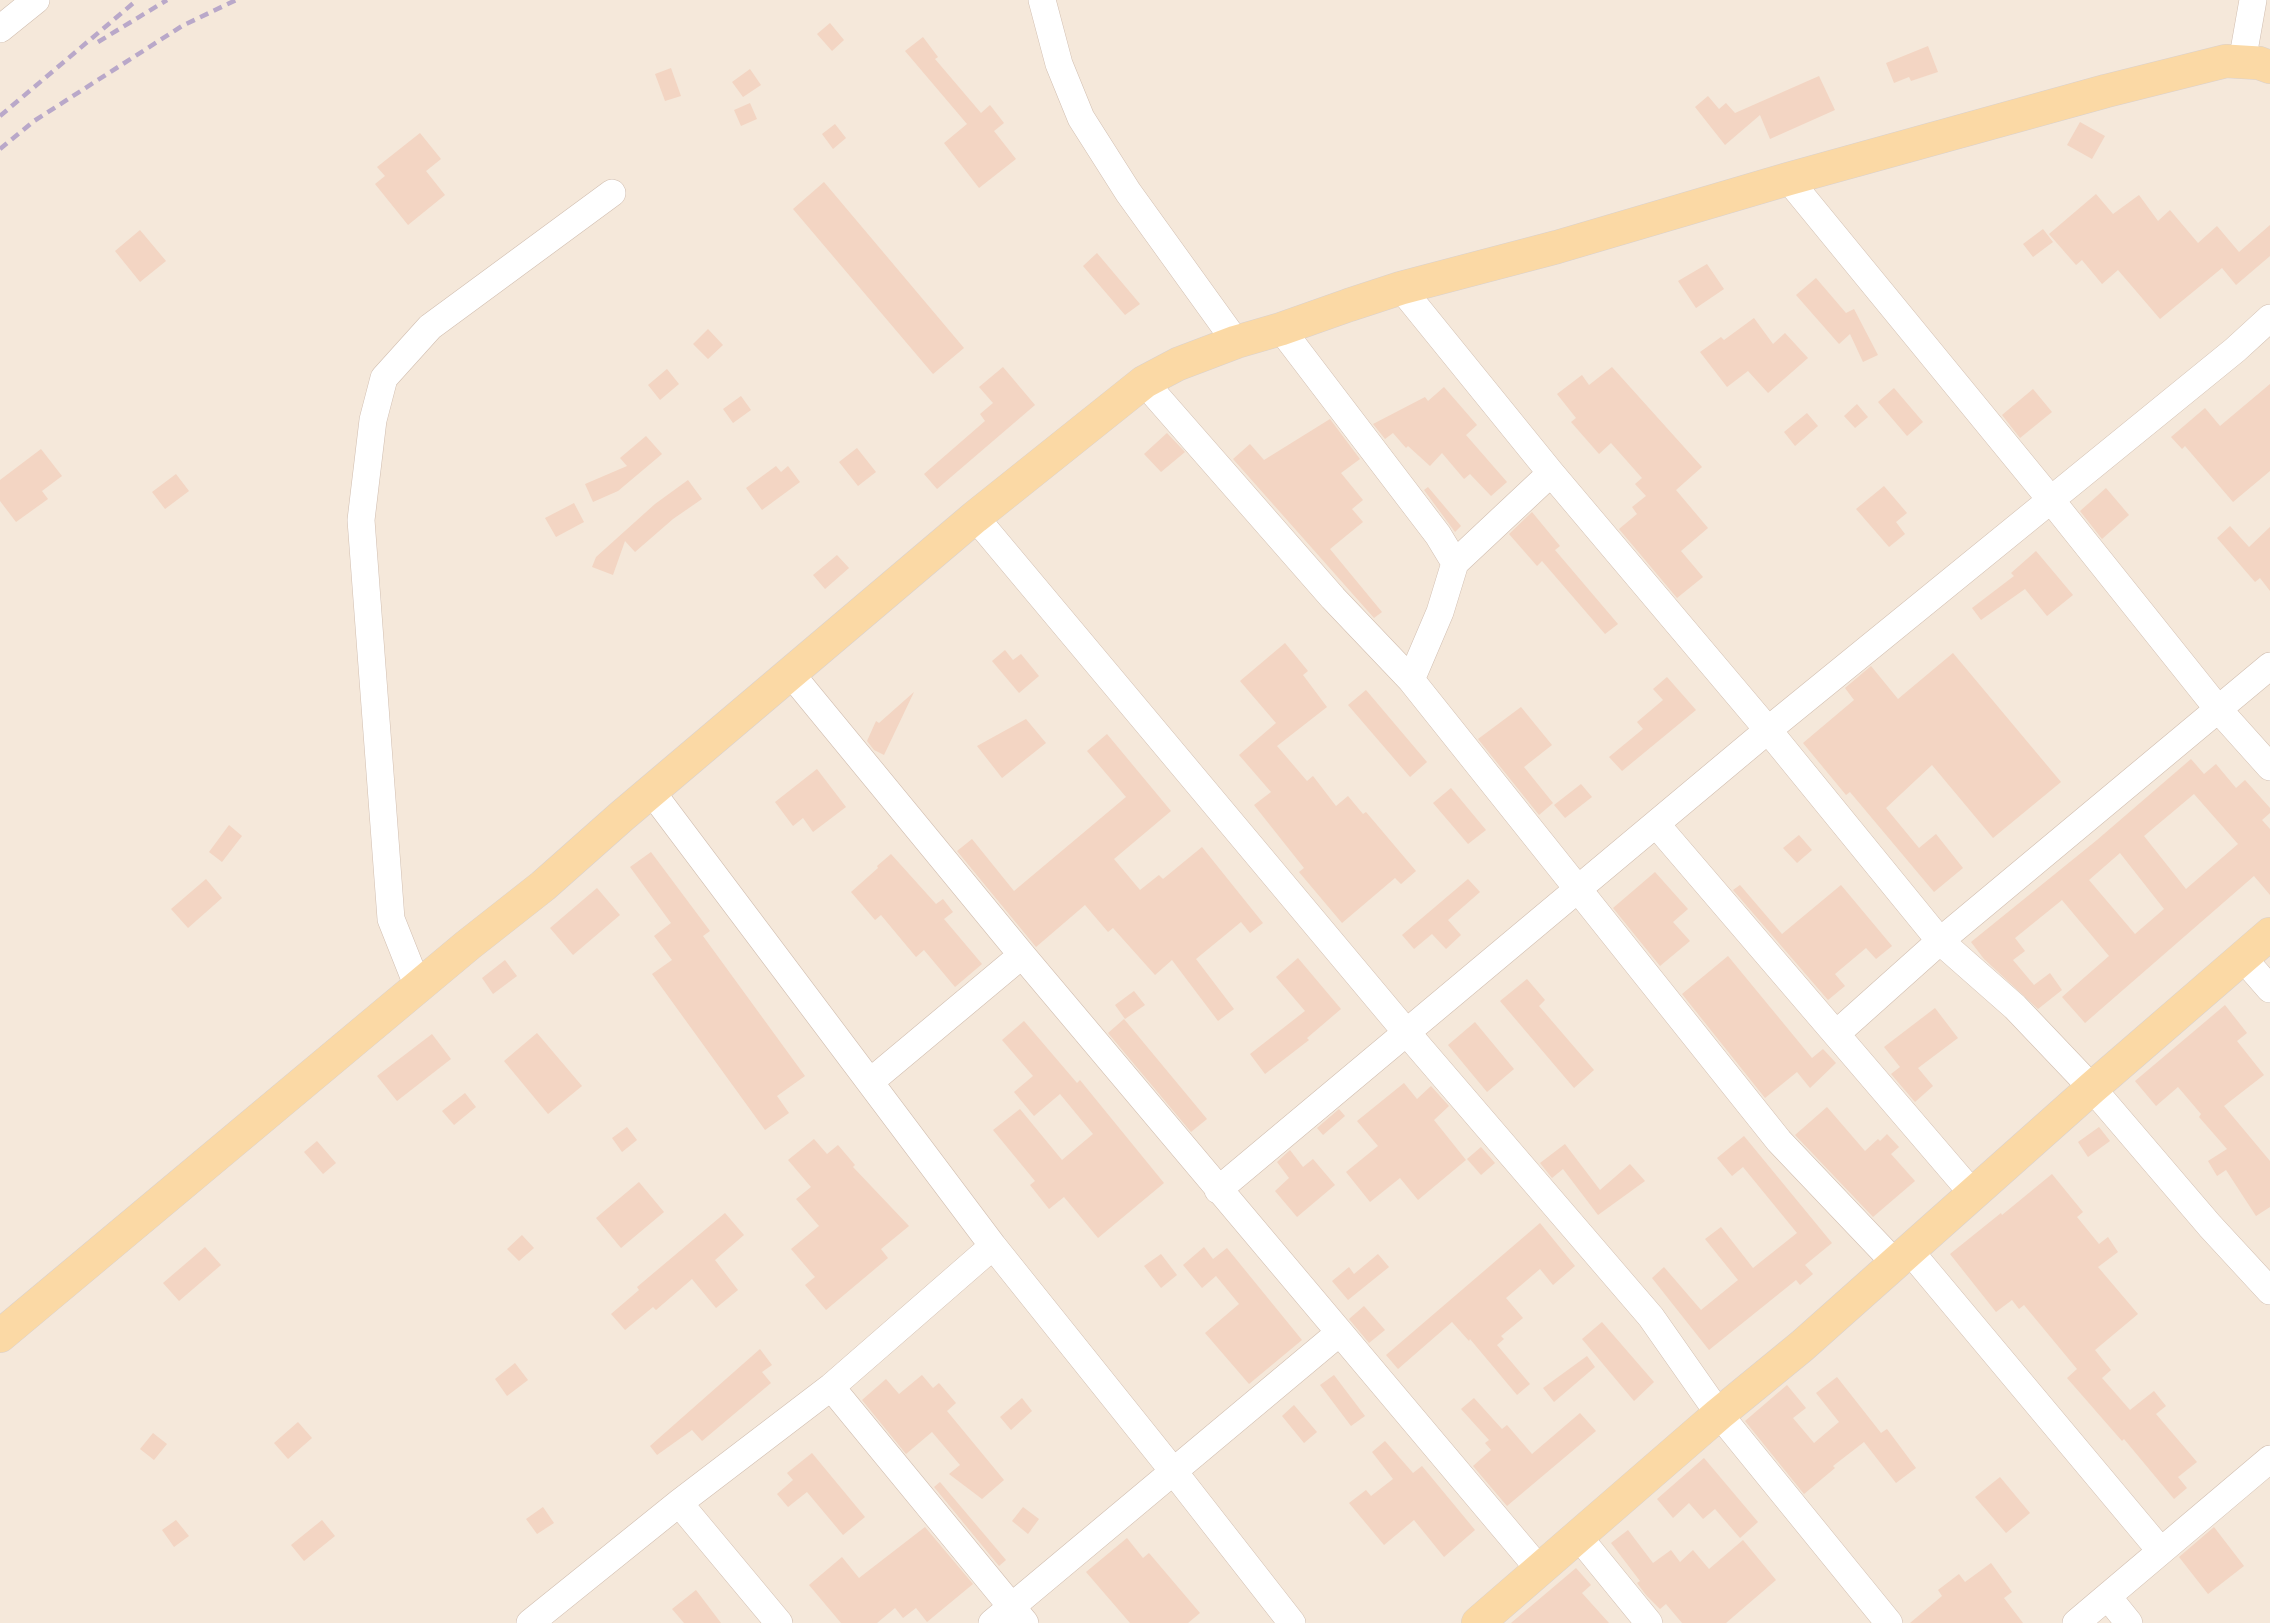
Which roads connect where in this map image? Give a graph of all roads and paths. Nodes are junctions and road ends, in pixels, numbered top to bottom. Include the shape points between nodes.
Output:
1 (1042, 0) edge
2 (2253, 0) edge
3 (24, 4) edge
4 (0, 29) edge
5 (2256, 64) edge
6 (1788, 179) junction
7 (612, 193) dead end
8 (1401, 288) junction
9 (2270, 318) edge
10 (1281, 329) junction
11 (1236, 342) junction
12 (1144, 382) junction
13 (1551, 473) junction
14 (2051, 500) junction
15 (975, 517) junction
16 (1455, 562) junction
17 (2270, 666) edge
18 (791, 674) junction
19 (1411, 680) junction
20 (2218, 709) junction
21 (1768, 730) junction
22 (2270, 767) edge
23 (651, 791) junction
24 (1656, 824) junction
25 (1577, 890) junction
26 (2270, 934) edge
27 (1940, 941) junction
28 (1022, 955) junction
29 (2242, 957) junction
30 (418, 987) junction
31 (2270, 989) edge
32 (1407, 1033) junction
33 (1836, 1034) junction
34 (870, 1082) junction
35 (2092, 1088) junction
36 (1218, 1190) junction
37 (1973, 1194) junction
38 (993, 1246) junction
39 (1902, 1256) junction
40 (2270, 1291) edge
41 (1339, 1333) junction
42 (0, 1336) edge
43 (831, 1387) junction
44 (1719, 1414) junction
45 (1174, 1472) junction
46 (2265, 1474) edge
47 (679, 1503) junction
48 (1578, 1536) junction
49 (2160, 1550) junction
50 (1539, 1569) junction
51 (2108, 1597) junction
52 (1009, 1617) edge
53 (530, 1623) edge
54 (779, 1623) edge
55 (1292, 1623) edge
56 (1478, 1623) edge
57 (1649, 1623) edge
58 (1889, 1623) edge
59 (2076, 1623) edge
60 (2128, 1623) edge

1 - 11 street via 1059,64 1081,118 1128,192
2 - 5 street
3 - 4 street
5 - 6 main road via 2226,62 2106,91
6 - 8 main road
6 - 14 street
7 - 30 street via 430,327 384,378 376,410 361,520 391,919
8 - 10 main road
8 - 13 street
9 - 14 street
10 - 11 main road
10 - 16 street
11 - 12 main road
12 - 15 main road
12 - 19 street via 1333,598
13 - 16 street
13 - 21 street
14 - 20 street
14 - 21 street
15 - 18 main road
15 - 32 street
16 - 19 street via 1440,612
17 - 20 street
18 - 23 main road
18 - 28 street
19 - 25 street
20 - 22 street
20 - 27 street
21 - 24 street
21 - 27 street
23 - 30 main road via 543,886
23 - 34 street
24 - 25 street
24 - 33 street
25 - 32 street
25 - 39 street via 1779,1140
26 - 29 main road
27 - 33 street
27 - 35 street via 2015,1007
28 - 34 street
28 - 36 street
29 - 31 street
29 - 35 main road
30 - 42 main road
32 - 36 street
32 - 44 street via 1651,1317
33 - 37 street
34 - 38 street
35 - 37 main road
35 - 40 street
36 - 41 street
37 - 39 main road
38 - 43 street
38 - 45 street
39 - 44 main road
39 - 49 street
41 - 45 street
41 - 50 street
43 - 47 street
43 - 52 street
44 - 48 main road
44 - 58 street
45 - 52 street
45 - 55 street
46 - 49 street
47 - 53 street
47 - 54 street
48 - 50 main road
48 - 57 street
49 - 51 street
50 - 56 main road
51 - 59 street
51 - 60 street

